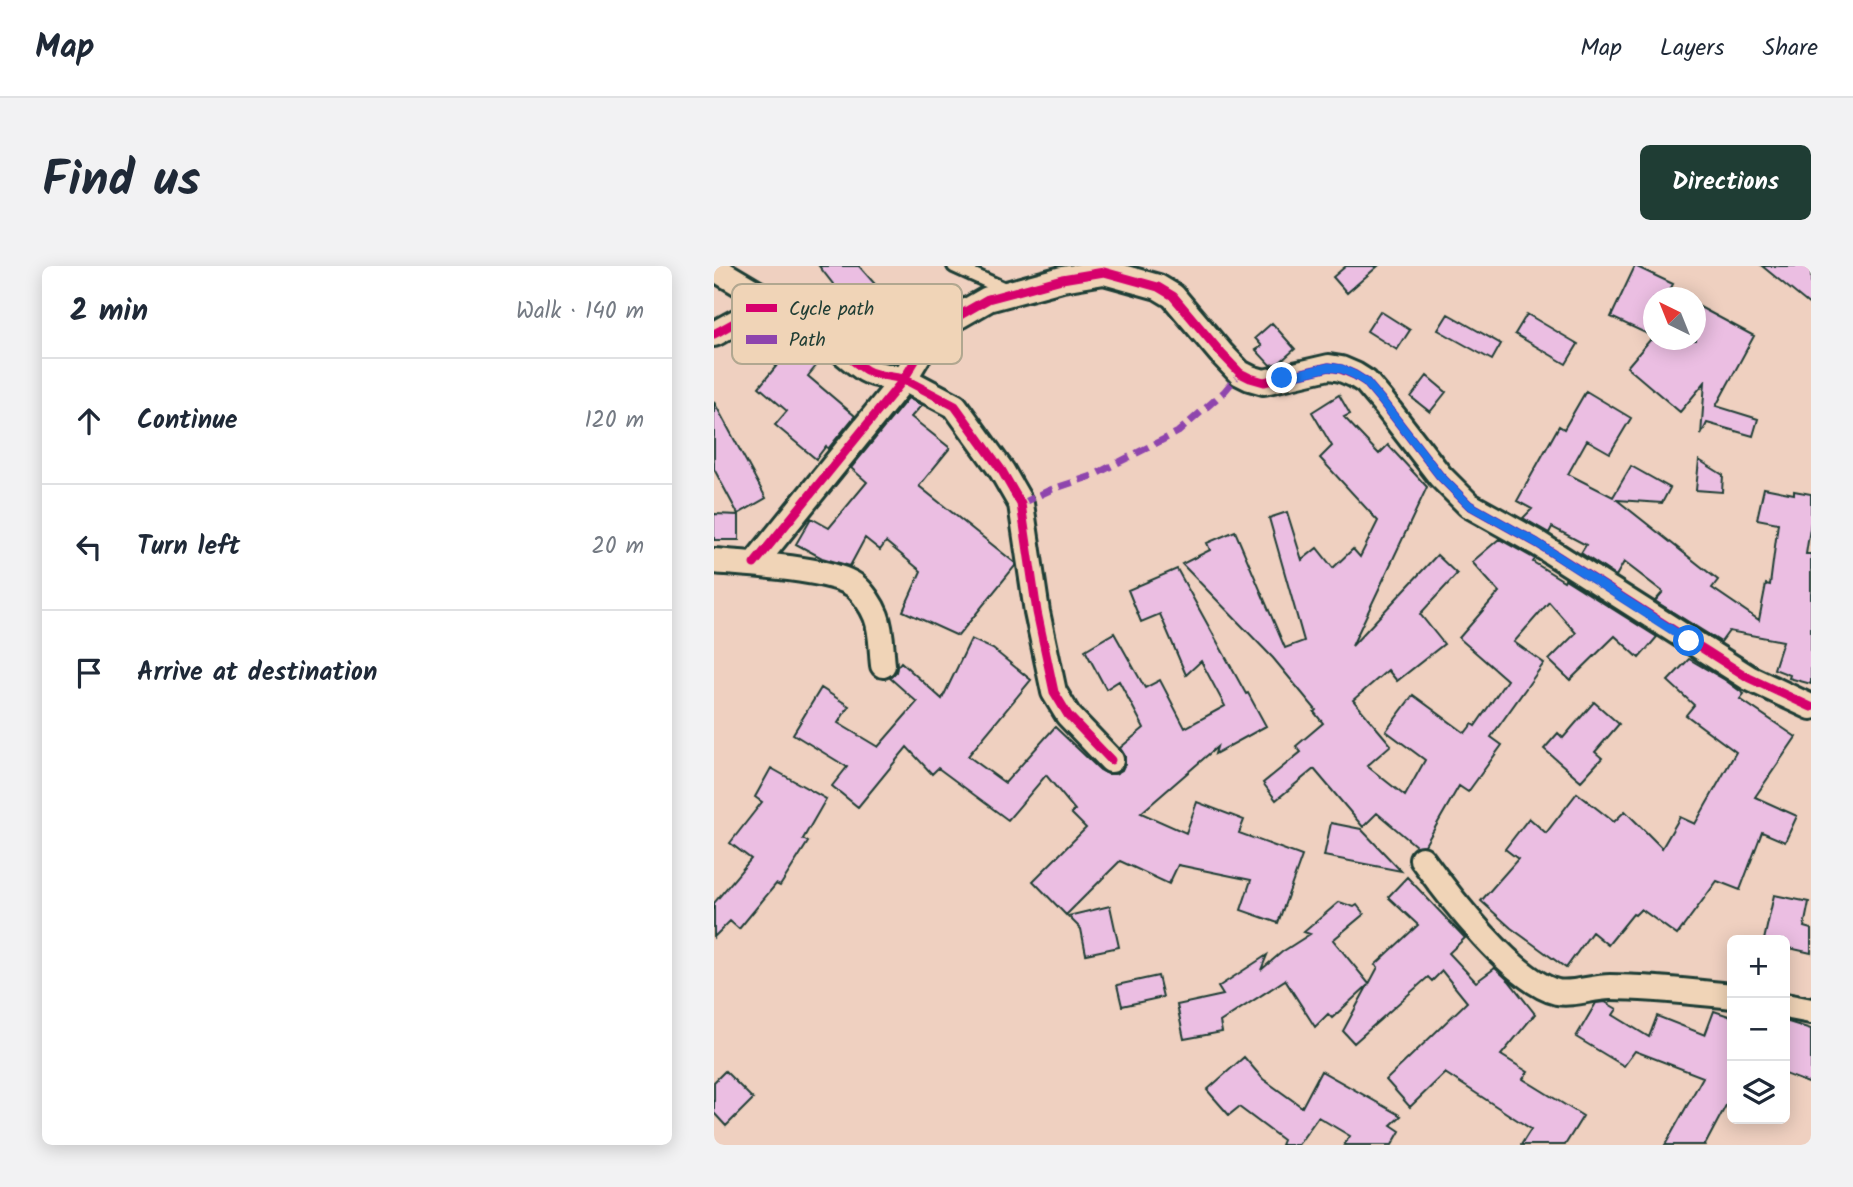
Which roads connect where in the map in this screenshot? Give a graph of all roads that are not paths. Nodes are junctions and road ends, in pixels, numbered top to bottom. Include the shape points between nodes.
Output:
1 (954, 266) edge
2 (714, 268) edge
3 (741, 284) edge
4 (1013, 292) junction
5 (962, 314) edge
6 (732, 326) edge
7 (714, 334) edge
8 (858, 364) edge
9 (913, 364) edge
10 (904, 379) junction
11 (714, 561) edge
12 (754, 564) junction
13 (883, 665) dead end
14 (1811, 707) edge
15 (1111, 760) dead end
16 (1422, 859) dead end
17 (1727, 996) edge
18 (1790, 1007) edge
19 (1811, 1012) edge

1 - 4 lane
2 - 3 street
4 - 5 street
4 - 14 street via 1072,277 1113,274 1174,296 1221,353 1250,378 1264,382 1329,367 1355,375 1366,382 1440,476 1469,505 1749,678
6 - 7 street
8 - 10 street via 869,372
9 - 10 street
10 - 12 street
10 - 15 street via 955,406 1021,504 1054,692 1068,715
11 - 12 street
12 - 13 street via 833,577 854,585 876,613
16 - 17 street via 1465,914 1534,982 1558,992 1608,987
18 - 19 street

